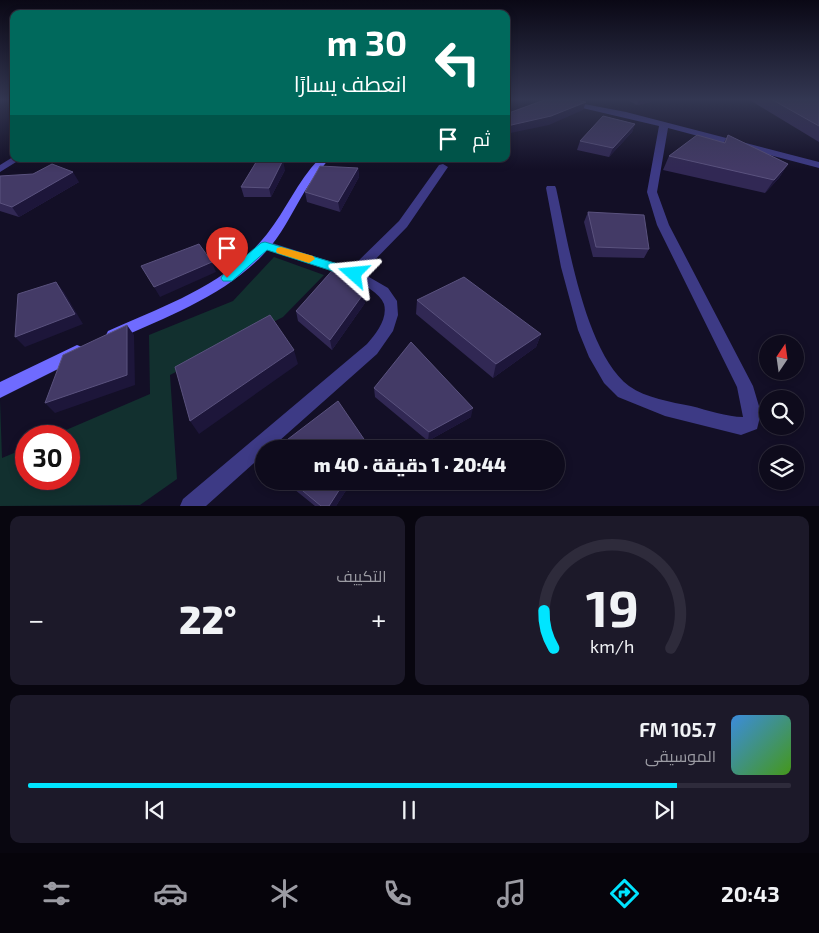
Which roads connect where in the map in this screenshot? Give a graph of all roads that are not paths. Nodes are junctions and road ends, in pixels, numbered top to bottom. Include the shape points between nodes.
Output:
1 (653, 123) edge
2 (664, 125) junction
3 (11, 162) edge
4 (322, 162) edge
5 (819, 165) edge
6 (443, 167) dead end
7 (0, 169) edge
8 (551, 188) dead end
9 (265, 245) junction
10 (354, 274) junction
11 (0, 390) edge
12 (190, 506) edge

1 - 2 street
2 - 5 street
2 - 8 street via 652,192 656,207 745,386 752,413 751,424 741,426 642,401 622,391 606,375 583,326
3 - 7 street
4 - 9 street via 296,193
6 - 10 street via 403,224
9 - 10 street
9 - 11 street via 249,261 192,298
10 - 12 street via 380,288 390,300 390,321 382,337

